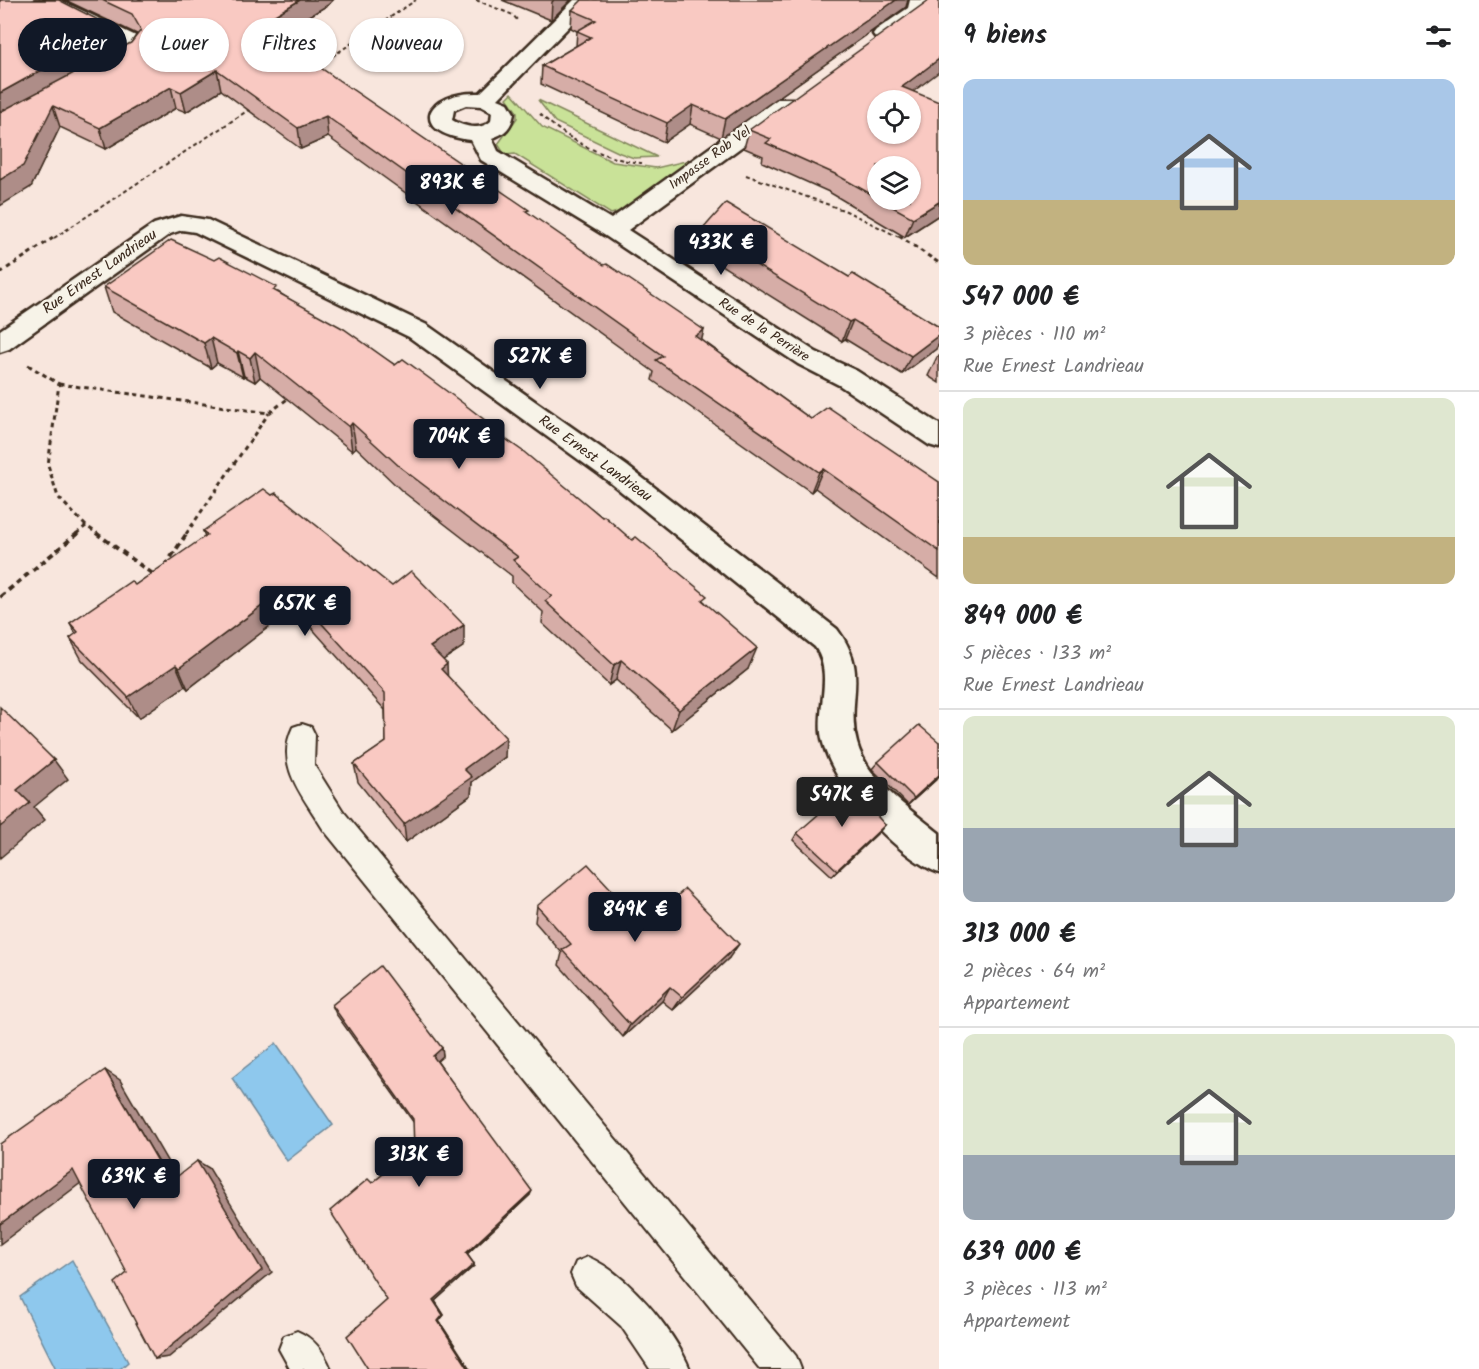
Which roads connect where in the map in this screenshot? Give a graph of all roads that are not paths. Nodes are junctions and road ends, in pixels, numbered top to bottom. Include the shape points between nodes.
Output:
1 (45, 0) edge
2 (585, 0) edge
3 (920, 0) edge
4 (867, 46) edge
5 (84, 82) edge
6 (801, 93) edge
7 (485, 100) junction
8 (479, 134) junction
9 (612, 230) junction
10 (10, 351) edge
11 (939, 438) edge
12 (302, 735) dead end
13 (939, 856) edge
14 (588, 1274) dead end
15 (672, 1369) edge
16 (783, 1369) edge

1 - 5 street via 129,40 134,49 128,58
2 - 7 street
3 - 4 street via 915,12
6 - 9 street, Impasse Rob Vel
7 - 8 street via 500,108 504,118 496,128
7 - 8 street via 454,101 446,105 439,117 447,128
8 - 9 street, Rue de la Perrière via 489,155
9 - 11 street, Rue de la Perrière via 807,358 848,378
10 - 13 street, Rue Ernest Landrieau via 162,229 181,222 200,225 400,321 617,473 826,638 835,647 839,661 840,744 853,771 870,796
12 - 16 lane via 300,767 333,820
14 - 15 lane via 633,1314

